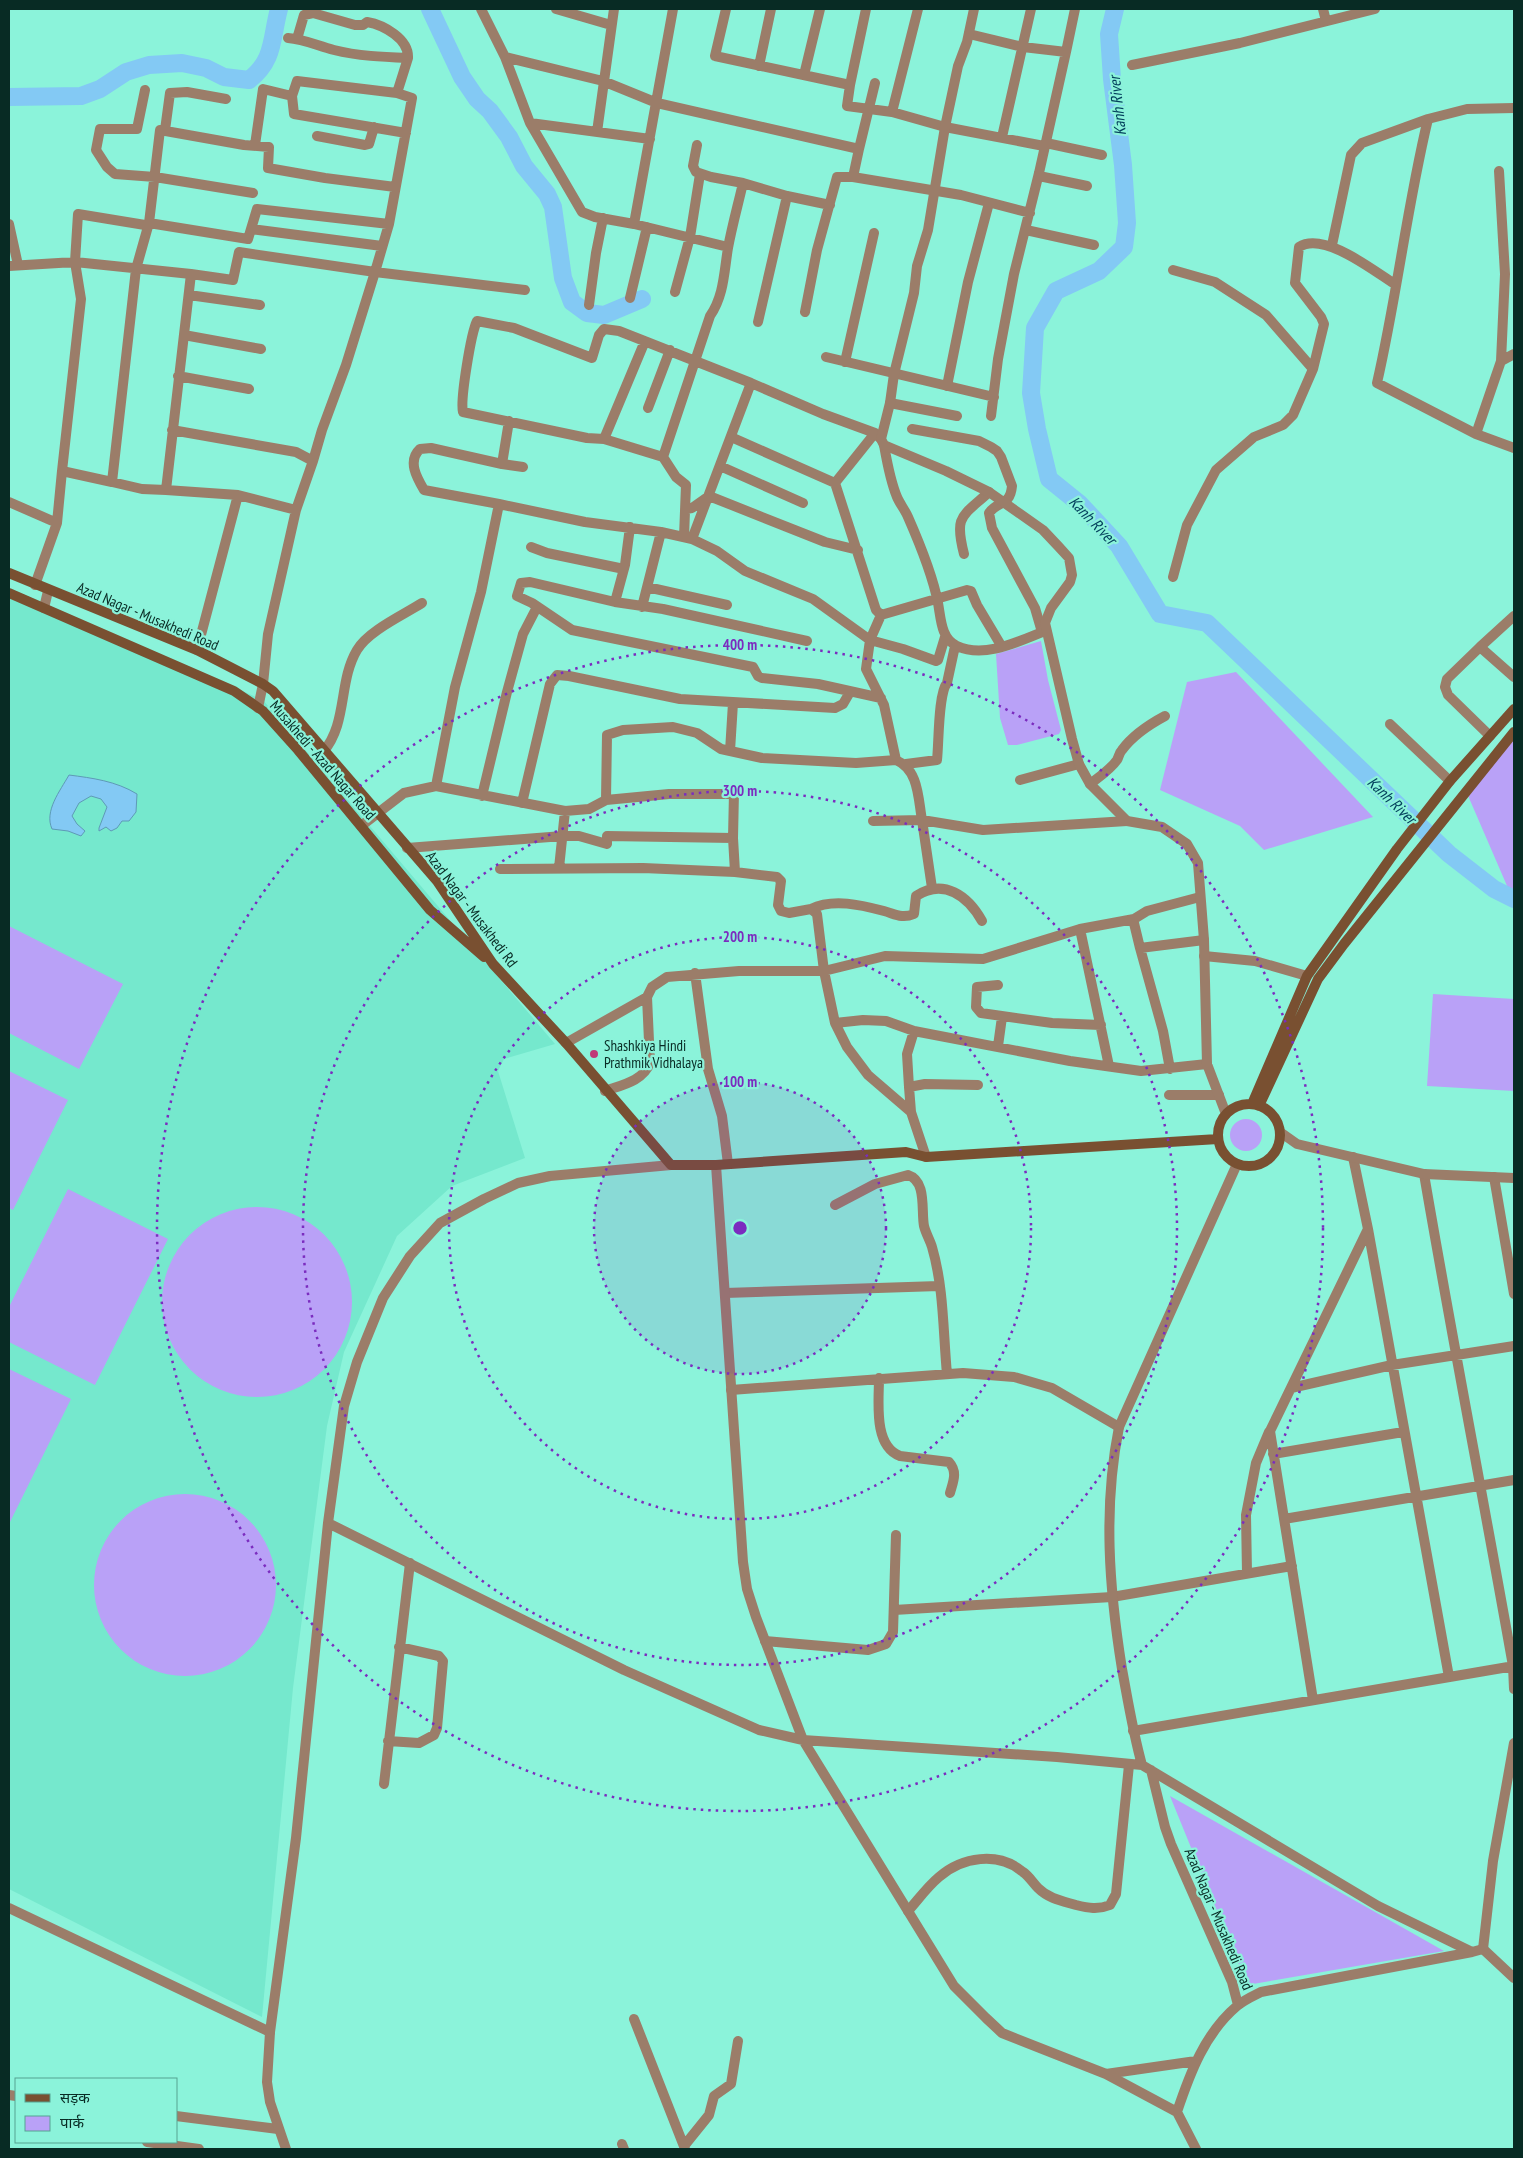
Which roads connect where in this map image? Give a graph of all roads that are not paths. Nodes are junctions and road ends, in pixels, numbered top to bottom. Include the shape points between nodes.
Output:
1 (481, 9) edge
2 (556, 9) edge
3 (614, 9) edge
4 (673, 9) edge
5 (726, 9) edge
6 (771, 9) edge
7 (820, 9) edge
8 (866, 9) edge
9 (918, 9) edge
10 (974, 9) edge
11 (1031, 9) edge
12 (1075, 9) edge
13 (1323, 9) edge
14 (1375, 9) edge
15 (1326, 21) junction
16 (611, 26) junction
17 (969, 34) junction
18 (1023, 47) junction
19 (1066, 52) junction
20 (408, 58) junction
21 (505, 58) junction
22 (1132, 64) dead end
23 (759, 66) junction
24 (804, 75) junction
25 (603, 81) junction
26 (875, 83) dead end
27 (850, 85) junction
28 (145, 90) dead end
29 (397, 93) junction
30 (292, 96) junction
31 (226, 99) dead end
32 (657, 103) junction
33 (1514, 108) edge
34 (868, 109) junction
35 (892, 112) junction
36 (1428, 119) junction
37 (530, 123) junction
38 (374, 127) junction
39 (945, 127) junction
40 (165, 130) junction
41 (597, 132) junction
42 (406, 133) junction
43 (317, 136) dead end
44 (1002, 137) junction
45 (650, 139) junction
46 (1045, 144) junction
47 (697, 145) dead end
48 (255, 146) junction
49 (859, 149) junction
50 (1102, 155) dead end
51 (1499, 171) dead end
52 (700, 174) junction
53 (1039, 176) junction
54 (155, 177) junction
55 (853, 177) junction
56 (743, 183) junction
57 (1087, 186) dead end
58 (396, 187) junction
59 (934, 191) junction
60 (253, 193) dead end
61 (787, 196) junction
62 (989, 203) junction
63 (830, 205) junction
64 (1030, 213) junction
65 (603, 218) junction
66 (149, 223) junction
67 (9, 224) edge
68 (389, 224) junction
69 (634, 224) junction
70 (647, 227) junction
71 (251, 229) junction
72 (1026, 230) junction
73 (874, 233) dead end
74 (690, 236) junction
75 (1094, 245) dead end
76 (1332, 245) junction
77 (382, 246) junction
78 (728, 247) junction
79 (75, 262) junction
80 (13, 266) edge
81 (136, 269) junction
82 (1174, 270) dead end
83 (375, 272) junction
84 (191, 274) junction
85 (1396, 284) junction
86 (525, 290) dead end
87 (675, 292) dead end
88 (189, 295) junction
89 (630, 298) dead end
90 (260, 305) dead end
91 (589, 305) dead end
92 (806, 312) dead end
93 (758, 322) dead end
94 (184, 335) junction
95 (645, 341) junction
96 (262, 350) dead end
97 (670, 350) junction
98 (1514, 354) edge
99 (826, 357) dead end
100 (694, 360) junction
101 (1501, 361) junction
102 (845, 362) junction
103 (1313, 369) junction
104 (894, 374) junction
105 (178, 376) junction
106 (751, 383) junction
107 (947, 386) junction
108 (249, 389) dead end
109 (994, 396) junction
110 (890, 403) junction
111 (648, 408) dead end
112 (957, 416) dead end
113 (991, 416) dead end
114 (509, 421) junction
115 (912, 429) dead end
116 (172, 430) junction
117 (1476, 434) junction
118 (731, 437) junction
119 (604, 439) junction
120 (880, 439) junction
121 (1514, 448) edge
122 (663, 457) junction
123 (313, 461) junction
124 (502, 464) junction
125 (720, 466) junction
126 (523, 467) dead end
127 (62, 471) junction
128 (112, 482) junction
129 (835, 483) junction
130 (166, 490) junction
131 (989, 492) junction
132 (238, 495) junction
133 (710, 496) junction
134 (9, 502) edge
135 (803, 503) dead end
136 (499, 504) junction
137 (1004, 504) junction
138 (686, 508) junction
139 (296, 510) junction
140 (57, 523) junction
141 (630, 527) junction
142 (662, 532) junction
143 (688, 538) junction
144 (531, 547) dead end
145 (858, 550) junction
146 (964, 554) dead end
147 (624, 569) junction
148 (9, 573) edge
149 (1173, 577) dead end
150 (36, 586) junction
151 (647, 587) junction
152 (48, 591) junction
153 (9, 593) edge
154 (937, 598) junction
155 (615, 602) junction
156 (422, 603) dead end
157 (727, 605) dead end
158 (537, 607) junction
159 (642, 607) junction
160 (44, 608) junction
161 (881, 615) junction
162 (1514, 616) edge
163 (1044, 632) junction
164 (945, 637) junction
165 (870, 640) junction
166 (807, 641) dead end
167 (955, 646) junction
168 (1002, 647) junction
169 (1480, 647) junction
170 (197, 650) junction
171 (1514, 677) edge
172 (263, 684) junction
173 (273, 691) joint
174 (850, 692) junction
175 (881, 698) junction
176 (733, 703) junction
177 (258, 708) junction
178 (1514, 709) edge
179 (1165, 716) dead end
180 (1390, 724) dead end
181 (1514, 732) edge
182 (1490, 736) junction
183 (730, 751) junction
184 (323, 752) junction
185 (901, 762) junction
186 (1080, 764) junction
187 (1020, 780) dead end
188 (1450, 781) junction
189 (1090, 784) junction
190 (436, 786) junction
191 (482, 796) junction
192 (606, 800) junction
193 (522, 803) junction
194 (565, 811) junction
195 (377, 812) junction
196 (922, 820) junction
197 (1127, 821) junction
198 (873, 822) dead end
199 (361, 826) junction
200 (563, 836) junction
201 (732, 838) junction
202 (406, 848) junction
203 (500, 868) dead end
204 (560, 868) junction
205 (735, 872) junction
206 (932, 888) junction
207 (1200, 897) junction
208 (811, 910) junction
209 (1133, 919) junction
210 (982, 921) dead end
211 (1080, 929) junction
212 (1204, 940) junction
213 (1140, 948) junction
214 (1204, 956) junction
215 (493, 964) junction
216 (824, 971) junction
217 (695, 974) junction
218 (1307, 976) junction
219 (998, 986) dead end
220 (648, 997) junction
221 (1002, 1017) junction
222 (835, 1023) junction
223 (1101, 1025) junction
224 (914, 1031) junction
225 (566, 1043) junction
226 (998, 1046) junction
227 (1207, 1064) junction
228 (1109, 1066) junction
229 (1170, 1069) junction
230 (978, 1085) dead end
231 (910, 1086) junction
232 (605, 1091) junction
233 (1169, 1095) dead end
234 (1219, 1095) junction
235 (1256, 1105) junction
236 (911, 1112) junction
237 (1226, 1114) junction
238 (1280, 1132) junction
239 (1218, 1139) junction
240 (926, 1157) junction
241 (1353, 1157) junction
242 (728, 1164) junction
243 (1237, 1164) junction
244 (670, 1165) junction
245 (716, 1165) junction
246 (1424, 1174) junction
247 (1494, 1178) junction
248 (1514, 1178) edge
249 (835, 1205) dead end
250 (1368, 1230) junction
251 (939, 1286) junction
252 (725, 1293) junction
253 (1514, 1294) edge
254 (1514, 1346) edge
255 (1455, 1354) junction
256 (1392, 1365) junction
257 (947, 1374) junction
258 (879, 1378) junction
259 (1291, 1388) junction
260 (731, 1390) junction
261 (1119, 1427) junction
262 (1270, 1431) junction
263 (1403, 1432) junction
264 (1273, 1454) junction
265 (1514, 1480) edge
266 (1482, 1486) junction
267 (950, 1493) dead end
268 (1416, 1497) junction
269 (1284, 1519) junction
270 (328, 1523) junction
271 (896, 1536) dead end
272 (410, 1563) junction
273 (1292, 1566) junction
274 (1247, 1573) junction
275 (1112, 1597) junction
276 (894, 1610) junction
277 (765, 1641) junction
278 (399, 1647) junction
279 (1514, 1666) edge
280 (1449, 1677) junction
281 (1514, 1690) edge
282 (1313, 1700) junction
283 (1132, 1731) junction
284 (803, 1740) junction
285 (388, 1741) junction
286 (1514, 1743) edge
287 (1129, 1765) junction
288 (1146, 1768) junction
289 (384, 1784) dead end
290 (9, 1908) edge
291 (908, 1911) junction
292 (1483, 1949) junction
293 (1472, 1952) junction
294 (1514, 1978) edge
295 (1238, 2005) junction
296 (634, 2019) dead end
297 (270, 2032) junction
298 (738, 2041) dead end
299 (1196, 2061) junction
300 (1106, 2074) junction
301 (1177, 2112) junction
302 (178, 2116) edge
303 (278, 2129) junction
304 (154, 2143) edge
305 (684, 2148) edge
306 (199, 2149) edge
307 (286, 2149) edge
308 (1196, 2149) edge

1 - 21 street
2 - 16 street
3 - 16 street
4 - 32 street
5 - 23 street via 715,56
6 - 23 street
7 - 24 street
8 - 27 street
9 - 35 street
10 - 17 street
11 - 18 street
12 - 19 street
13 - 15 street
14 - 15 street
15 - 22 street
16 - 25 street
17 - 18 street
17 - 39 street via 958,66
18 - 19 street
18 - 44 street
19 - 46 street
20 - 20 street via 409,50 403,40 373,23 362,25 308,14 304,15 292,38 350,53
20 - 29 street
21 - 25 street
21 - 37 street
23 - 24 street
24 - 27 street
25 - 32 street
25 - 41 street
26 - 34 street
27 - 34 street via 847,106
28 - 54 street via 137,129 100,130 96,150 115,174
29 - 30 street via 297,81
29 - 42 street via 412,98
30 - 38 street via 294,114
30 - 48 street via 263,89
31 - 40 street via 170,92
32 - 45 street
32 - 49 street
33 - 36 street via 1467,109
34 - 35 street
34 - 49 street
35 - 39 street
36 - 76 street via 1362,142 1351,155
36 - 85 street
37 - 41 street
37 - 65 street via 582,212
38 - 42 street
38 - 43 street via 369,144 365,145
39 - 44 street
39 - 59 street
40 - 48 street
40 - 54 street via 160,130
41 - 45 street
42 - 58 street
44 - 46 street
45 - 69 street
46 - 50 street
46 - 53 street
47 - 52 street via 693,166
48 - 58 street via 269,147 268,168
49 - 55 street
51 - 101 street via 1505,274
52 - 56 street
52 - 74 street
53 - 57 street
53 - 64 street
54 - 60 street
54 - 66 street
55 - 59 street
55 - 63 street via 837,177
56 - 61 street
56 - 78 street
58 - 68 street
59 - 62 street
59 - 104 street
61 - 63 street
61 - 93 street
62 - 64 street
62 - 107 street via 968,282
63 - 92 street via 817,250
64 - 72 street
65 - 69 street
65 - 91 street
66 - 71 street via 248,238
66 - 79 street via 78,214
66 - 81 street
67 - 80 street
68 - 71 street via 257,209
68 - 77 street
69 - 70 street
70 - 74 street
70 - 89 street
71 - 77 street
72 - 75 street
72 - 109 street via 1014,274
73 - 102 street
74 - 78 street
74 - 87 street
76 - 85 street
76 - 103 street via 1305,243 1299,246 1295,283 1324,324
77 - 83 street
78 - 100 street via 721,293
79 - 80 street
79 - 81 street
79 - 127 street via 81,299
81 - 84 street
81 - 128 street
82 - 103 street via 1215,282 1266,314
83 - 84 street via 239,252 233,280
83 - 86 street
83 - 123 street
84 - 88 street
85 - 117 street via 1377,383
88 - 90 street
88 - 94 street
94 - 96 street
94 - 105 street
95 - 97 street
95 - 114 street via 604,328 592,358 514,328 477,321 461,410 465,414
95 - 119 street
97 - 100 street
97 - 111 street
98 - 101 street
99 - 102 street
100 - 106 street
100 - 122 street
101 - 117 street
102 - 104 street
103 - 149 street via 1293,415 1283,425 1254,437 1216,470 1187,525
104 - 107 street
104 - 110 street
105 - 108 street
105 - 116 street
106 - 118 street
106 - 120 street
107 - 109 street
109 - 113 street
110 - 112 street
110 - 120 street
114 - 119 street
114 - 124 street
115 - 137 street via 979,441 997,451 1012,486
116 - 123 street via 296,452
116 - 130 street
117 - 121 street
118 - 125 street
118 - 129 street
119 - 122 street
120 - 129 street
120 - 131 street
120 - 154 street via 897,498 917,540
122 - 138 street via 676,477 686,485
123 - 139 street
124 - 126 street
124 - 136 street via 424,448 416,452 414,459 416,477 424,490
125 - 133 street
125 - 135 street
127 - 128 street
127 - 140 street
128 - 130 street via 142,489
129 - 145 street
130 - 132 street
131 - 137 street
131 - 146 street via 959,523
132 - 139 street
132 - 170 street
133 - 138 street via 692,508
133 - 143 street
133 - 145 street via 825,542
134 - 140 street
136 - 141 street via 585,522
136 - 190 street via 481,592 455,687
137 - 163 street via 989,513 992,528 1035,608
137 - 163 street via 1043,530 1069,558 1070,582 1051,608
138 - 143 street
139 - 172 street via 268,634
140 - 150 street
141 - 142 street
141 - 147 street
142 - 143 street
142 - 151 street
143 - 165 street via 717,551 745,571 813,599
144 - 147 street
145 - 161 street via 876,610
147 - 155 street
148 - 150 main road, Azad Nagar - Musakhedi Road
150 - 152 main road, Azad Nagar - Musakhedi Road
151 - 157 street
151 - 159 street
152 - 160 street
152 - 170 main road, Azad Nagar - Musakhedi Road
153 - 160 main road, Musakhedi - Azad Nagar Road
154 - 161 street
154 - 164 street
154 - 168 street via 971,591
155 - 158 street via 521,582 516,596
155 - 159 street
156 - 184 street via 371,635 358,648 348,673 334,737
158 - 174 street via 572,630 753,667 762,678 818,684
158 - 191 street via 523,634
159 - 166 street
160 - 177 main road, Musakhedi - Azad Nagar Road via 234,691
161 - 165 street
162 - 169 street
163 - 168 street
163 - 186 street
164 - 165 street via 936,661
164 - 167 street
165 - 175 street via 866,669
167 - 168 street via 979,651
167 - 185 street via 943,688 937,760
169 - 171 street
169 - 182 street via 1447,679 1445,687 1448,695
170 - 172 main road, Azad Nagar - Musakhedi Road
172 - 173 main road, Azad Nagar - Musakhedi Road
172 - 177 street
173 - 184 main road, Azad Nagar - Musakhedi Rd
174 - 175 street
174 - 176 street via 843,704 834,708
175 - 185 street
176 - 183 street
176 - 193 street via 680,699 557,675 550,684
177 - 199 main road, Musakhedi - Azad Nagar Road via 298,750
178 - 182 main road
179 - 189 street via 1136,736 1121,750 1108,770
180 - 188 street
181 - 235 main road via 1318,979
182 - 188 main road
183 - 185 street via 762,758 847,763
183 - 192 street via 721,749 697,733 673,727 611,732 607,735
184 - 195 main road, Azad Nagar - Musakhedi Rd
185 - 196 street via 914,775
186 - 187 street
186 - 189 street
188 - 218 main road via 1397,849
189 - 197 street
190 - 191 street
190 - 195 street via 404,792
191 - 193 street
192 - 194 street via 578,812
192 - 201 street via 655,794 734,792
193 - 194 street
194 - 200 street
195 - 199 street
195 - 202 main road, Azad Nagar - Musakhedi Rd
196 - 197 street via 983,830
196 - 198 street
196 - 206 street
197 - 207 street via 1162,827 1187,844 1198,864
199 - 215 main road, Musakhedi - Azad Nagar Road via 430,910
200 - 201 street via 579,836 607,844 607,836
200 - 202 street
200 - 204 street
201 - 205 street
202 - 215 main road, Azad Nagar - Musakhedi Rd via 437,881
203 - 204 street
204 - 205 street
205 - 208 street via 779,878 778,905 781,911
206 - 208 street via 916,896 914,914 908,917 830,903
206 - 210 street via 960,895 973,905
207 - 209 street via 1147,911
207 - 212 street
208 - 216 street via 819,918
209 - 211 street
209 - 213 street
211 - 216 street via 983,959 885,956
211 - 223 street
212 - 213 street
212 - 214 street
213 - 229 street
214 - 218 street via 1255,961
214 - 227 street
215 - 225 main road, Azad Nagar - Musakhedi Rd
216 - 217 street
216 - 222 street
217 - 220 street via 667,978 652,987
217 - 242 street via 708,1068 722,1116
218 - 235 main road
219 - 221 street via 977,987 976,1007 981,1013
220 - 225 street
220 - 232 street via 650,1063 647,1071
221 - 223 street
221 - 226 street
222 - 224 street via 886,1021
222 - 236 street via 857,1062
223 - 228 street
224 - 226 street
224 - 231 street via 908,1054
225 - 232 main road, Azad Nagar - Musakhedi Rd
226 - 228 street
227 - 229 street
227 - 234 street
228 - 229 street via 1141,1071
230 - 231 street
231 - 236 street
232 - 244 main road, Azad Nagar - Musakhedi Rd
233 - 234 street
234 - 237 street
235 - 237 main road via 1238,1106
235 - 238 main road via 1271,1113
236 - 240 street
237 - 239 main road via 1220,1124
238 - 241 street via 1297,1144
238 - 243 main road via 1278,1146 1270,1158 1258,1165
239 - 240 main road
239 - 243 main road via 1221,1150
240 - 242 main road via 906,1152
241 - 246 street
241 - 250 street
242 - 245 main road
243 - 261 street, Azad Nagar - Musakhedi Road
244 - 245 main road
244 - 270 street via 550,1176 518,1183 440,1224 410,1256 383,1298 357,1362 344,1406
245 - 252 street
246 - 247 street
246 - 255 street
247 - 248 street
247 - 253 street
249 - 251 street via 876,1184 914,1176 920,1186 924,1224
250 - 256 street
250 - 259 street
251 - 252 street
251 - 257 street
252 - 260 street
254 - 255 street
255 - 256 street
255 - 266 street
256 - 259 street
256 - 263 street
257 - 258 street
257 - 261 street via 1014,1377 1052,1388
258 - 260 street
258 - 267 street via 880,1421 887,1446 900,1456 949,1462 955,1475
259 - 262 street
260 - 277 street via 743,1562 747,1589
261 - 275 street, Azad Nagar - Musakhedi Road via 1109,1506
262 - 264 street
262 - 274 street via 1256,1463 1248,1505
263 - 264 street
263 - 268 street
264 - 269 street
265 - 266 street
266 - 268 street
266 - 279 street
268 - 269 street
268 - 280 street
269 - 273 street
270 - 272 street
270 - 297 street via 296,1838
271 - 276 street
272 - 278 street
272 - 284 street via 624,1670 741,1724
273 - 274 street
273 - 282 street
274 - 275 street
275 - 276 street
275 - 283 street, Azad Nagar - Musakhedi Road
276 - 277 street via 890,1640 868,1650
277 - 284 street
278 - 285 street
278 - 285 street via 439,1656 443,1661 437,1728 434,1735 419,1743
279 - 280 street
279 - 281 street
280 - 282 street
282 - 283 street
283 - 288 street, Azad Nagar - Musakhedi Road
284 - 287 street via 1057,1756
284 - 291 street
285 - 289 street
286 - 292 street via 1493,1861
287 - 288 street
287 - 291 street via 1116,1894 1110,1905 1088,1908 1048,1896 1023,1872 993,1859 964,1862 951,1868
288 - 293 street via 1378,1906
288 - 295 street, Azad Nagar - Musakhedi Road via 1171,1844 1232,1982
290 - 297 street
291 - 300 street via 954,1986 997,2028
292 - 293 street
292 - 294 street
293 - 295 street via 1261,1992
295 - 299 street, Azad Nagar - Musakhedi Road via 1214,2030
296 - 305 street
297 - 303 street via 267,2082
298 - 305 street via 731,2084 714,2096 710,2114
299 - 300 street
299 - 301 street, Azad Nagar - Musakhedi Road
300 - 301 street
301 - 308 street
302 - 303 street
303 - 307 street
304 - 306 street

